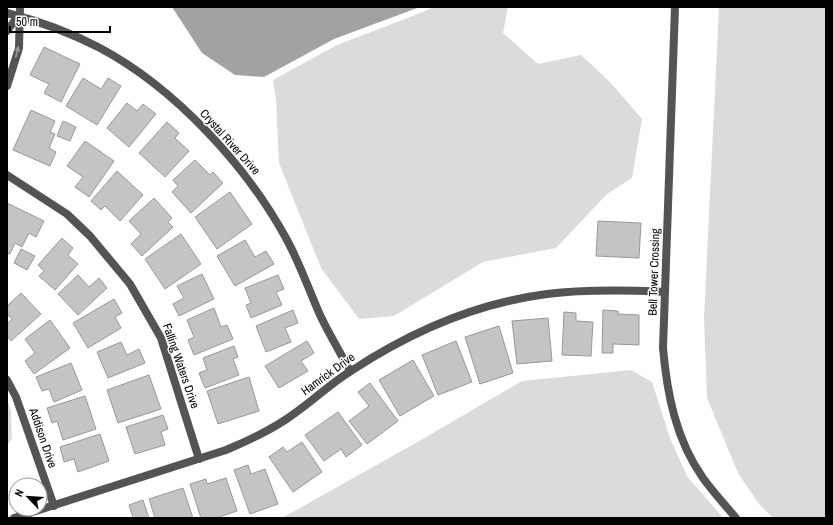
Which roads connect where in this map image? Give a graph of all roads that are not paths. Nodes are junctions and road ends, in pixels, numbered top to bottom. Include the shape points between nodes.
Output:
1 (20, 7) edge
2 (675, 7) edge
3 (7, 13) edge
4 (18, 16) junction
5 (7, 31) edge
6 (7, 86) edge
7 (7, 175) edge
8 (665, 292) junction
9 (350, 371) junction
10 (7, 380) edge
11 (199, 459) junction
12 (54, 506) junction
13 (14, 518) edge
14 (736, 518) edge

1 - 4 street
2 - 8 street, Bell Tower Crossing
3 - 4 street, Crystal River Drive
4 - 5 street
6 -> 4 street via 19,48
4 - 9 street, Crystal River Drive via 67,33 120,61 164,93 222,147 257,191 287,240 321,317
7 - 11 street, Falling Waters Drive via 67,214 100,247 130,284 161,338
8 - 9 street, Hamrick Drive via 564,292 493,305 422,331
8 - 14 street, Bell Tower Crossing via 663,348 666,379 676,423 702,477
9 - 11 street, Hamrick Drive via 277,425 226,450
10 - 12 street, Addison Drive via 16,397
11 - 12 street, Hamrick Drive
12 - 13 street, Hamrick Drive

